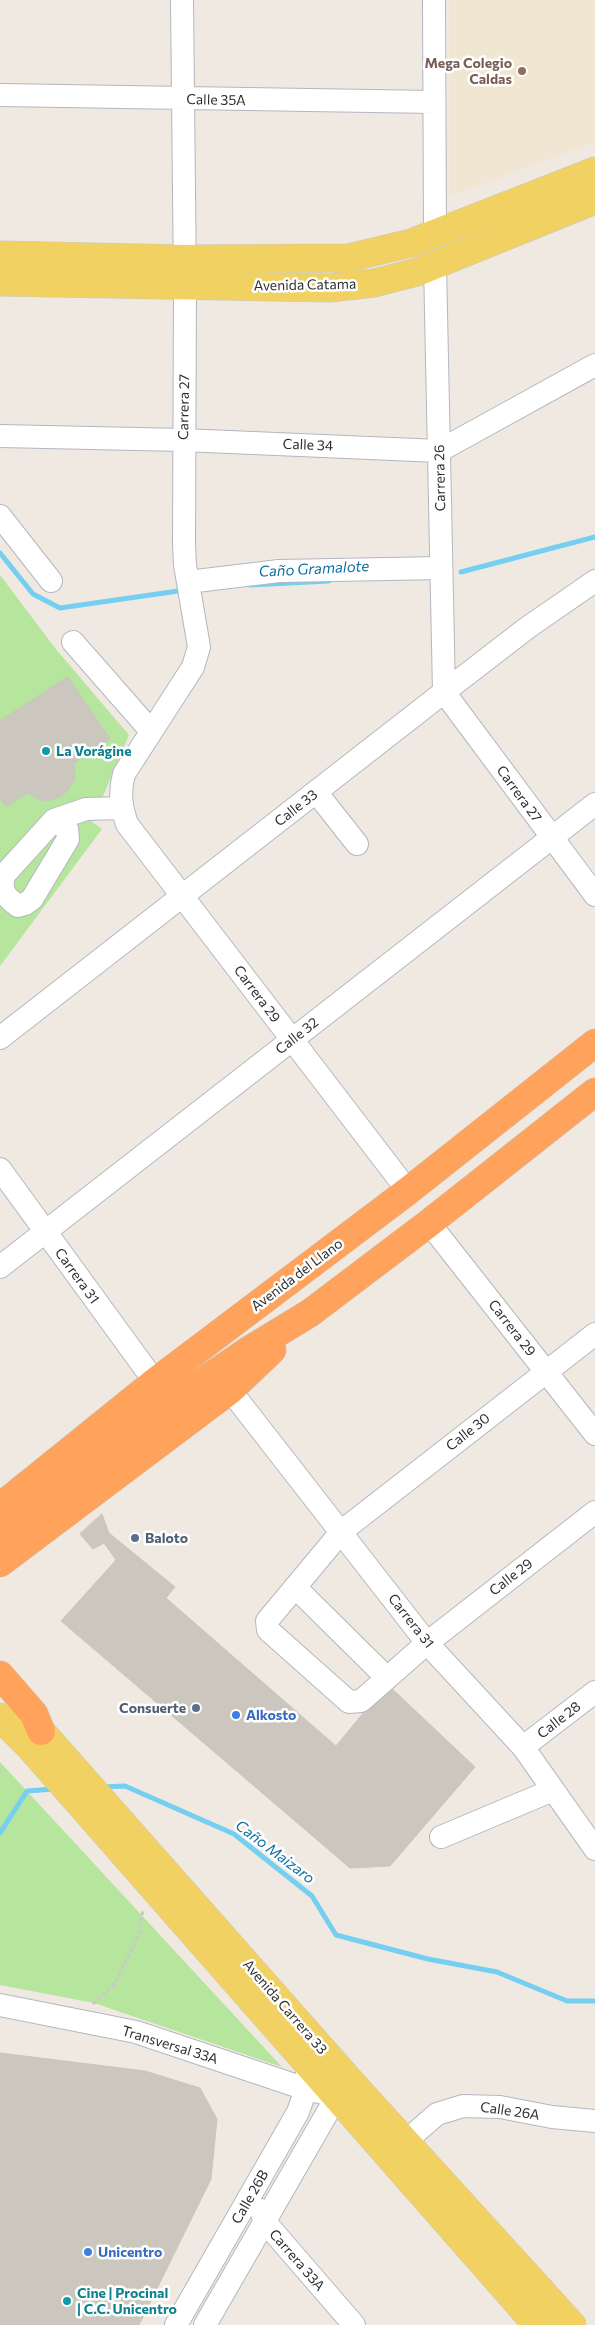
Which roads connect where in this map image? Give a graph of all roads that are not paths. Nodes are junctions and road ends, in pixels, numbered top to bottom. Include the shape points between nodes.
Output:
1 (182, 0) edge
2 (434, 0) edge
3 (0, 95) edge
4 (184, 100) junction
5 (433, 102) junction
6 (595, 171) edge
7 (595, 200) edge
8 (435, 233) junction
9 (0, 255) edge
10 (185, 259) junction
11 (435, 264) junction
12 (0, 282) edge
13 (185, 286) junction
14 (595, 365) edge
15 (0, 436) edge
16 (183, 440) junction
17 (439, 451) junction
18 (0, 516) edge
19 (441, 568) junction
20 (50, 581) dead end
21 (595, 581) edge
22 (188, 582) junction
23 (73, 642) dead end
24 (444, 692) junction
25 (152, 731) junction
26 (316, 792) junction
27 (121, 799) junction
28 (595, 804) edge
29 (54, 820) dead end
30 (551, 838) junction
31 (357, 844) dead end
32 (182, 896) junction
33 (595, 896) edge
34 (0, 1038) edge
35 (292, 1040) junction
36 (595, 1044) edge
37 (595, 1092) edge
38 (0, 1169) edge
39 (408, 1191) junction
40 (430, 1223) junction
41 (45, 1232) junction
42 (0, 1267) edge
43 (310, 1313) junction
44 (595, 1334) edge
45 (546, 1372) junction
46 (155, 1382) junction
47 (230, 1390) junction
48 (595, 1434) edge
49 (0, 1507) edge
50 (595, 1512) edge
51 (342, 1531) junction
52 (0, 1536) edge
53 (0, 1563) edge
54 (295, 1587) junction
55 (427, 1643) junction
56 (0, 1675) edge
57 (387, 1678) junction
58 (0, 1686) edge
59 (595, 1692) edge
60 (0, 1717) edge
61 (41, 1731) junction
62 (523, 1748) junction
63 (66, 1773) junction
64 (553, 1790) junction
65 (87, 1797) junction
66 (441, 1837) dead end
67 (595, 1849) edge
68 (0, 2006) edge
69 (306, 2076) junction
70 (337, 2096) junction
71 (595, 2121) edge
72 (406, 2141) junction
73 (256, 2187) junction
74 (265, 2222) junction
75 (191, 2288) junction
76 (216, 2306) junction
77 (176, 2325) edge
78 (205, 2325) edge
79 (354, 2325) edge
80 (537, 2325) edge
81 (572, 2325) edge

1 - 4 street, Carrera 27
2 - 5 street
3 - 4 street, Calle 35A
4 - 5 street, Calle 35A
4 - 10 street, Carrera 27
5 - 8 street
6 - 8 main road, Avenida Catama
7 - 11 main road, Avenida Catama
8 - 10 main road, Avenida Catama via 403,245 348,258
9 - 10 main road, Avenida Catama
10 - 13 street, Carrera 27
11 - 13 main road, Avenida Catama via 395,278 352,286
11 - 17 street, Carrera 26
12 - 13 main road, Avenida Catama
13 - 16 street, Carrera 27
14 - 17 street
15 - 16 street, Calle 34
16 - 17 street, Calle 34
16 - 22 street, Carrera 27 via 184,544
17 - 19 street, Carrera 26
18 - 20 street
19 - 22 street via 278,571
19 - 24 street, Carrera 26
21 - 24 street, Calle 33
22 - 25 street, Carrera 27 via 199,648 193,667
23 - 25 street
24 - 26 street, Calle 33
24 - 30 street, Carrera 27
25 - 27 street, Carrera 27 via 124,774
26 - 31 street
26 - 32 street, Calle 33
27 - 29 street
27 - 32 street, Carrera 29 via 127,824
28 - 30 street, Calle 32
30 - 33 street, Carrera 27
30 - 35 street, Calle 32
32 - 34 street, Calle 33
32 - 35 street, Carrera 29
35 - 39 street, Carrera 29
35 - 41 street, Calle 32
36 - 39 highway, Avenida del Llano
37 - 40 highway
38 - 41 street, Carrera 31
39 - 46 highway, Avenida del Llano
40 - 43 highway
40 - 45 street, Carrera 29
41 - 42 street, Calle 32
41 - 46 street, Carrera 31
43 - 47 highway
43 - 52 highway via 183,1395
44 - 45 street, Calle 30
45 - 48 street, Carrera 29
45 - 51 street, Calle 30
46 - 49 highway, Avenida del Llano
47 - 51 street, Carrera 31
47 - 53 highway
50 - 55 street, Calle 29
51 - 54 street, Calle 30
51 - 55 street, Carrera 31
54 - 57 street
54 - 57 street, Calle 29 via 267,1621 268,1630 349,1702 361,1701
55 - 57 street, Calle 29
55 - 62 street, Carrera 31
56 - 61 highway via 34,1714
58 - 61 main road, Avenida Carrera 33
59 - 62 street, Calle 28
60 - 63 main road, Avenida Carrera 33 via 29,1746
61 - 63 main road, Avenida Carrera 33
62 - 64 street, Carrera 31
63 - 65 main road, Avenida Carrera 33
64 - 66 street
64 - 67 street, Carrera 31
65 - 69 main road, Avenida Carrera 33 via 147,1882
65 - 72 main road, Avenida Carrera 33
68 - 69 street, Transversal 33A via 136,2032
69 - 70 main road, Avenida Carrera 33
69 - 73 street, Calle 26B via 298,2112
70 - 74 street, Calle 26B
70 - 80 main road, Avenida Carrera 33
71 - 72 street, Calle 26A via 552,2117 500,2106 463,2106 437,2114
72 - 81 main road, Avenida Carrera 33
73 - 74 street, Carrera 33A
73 - 75 street, Calle 26B
74 - 76 street, Calle 26B
74 - 79 street, Carrera 33A
75 - 76 street
75 - 77 street, Calle 26B
76 - 78 street, Calle 26B

